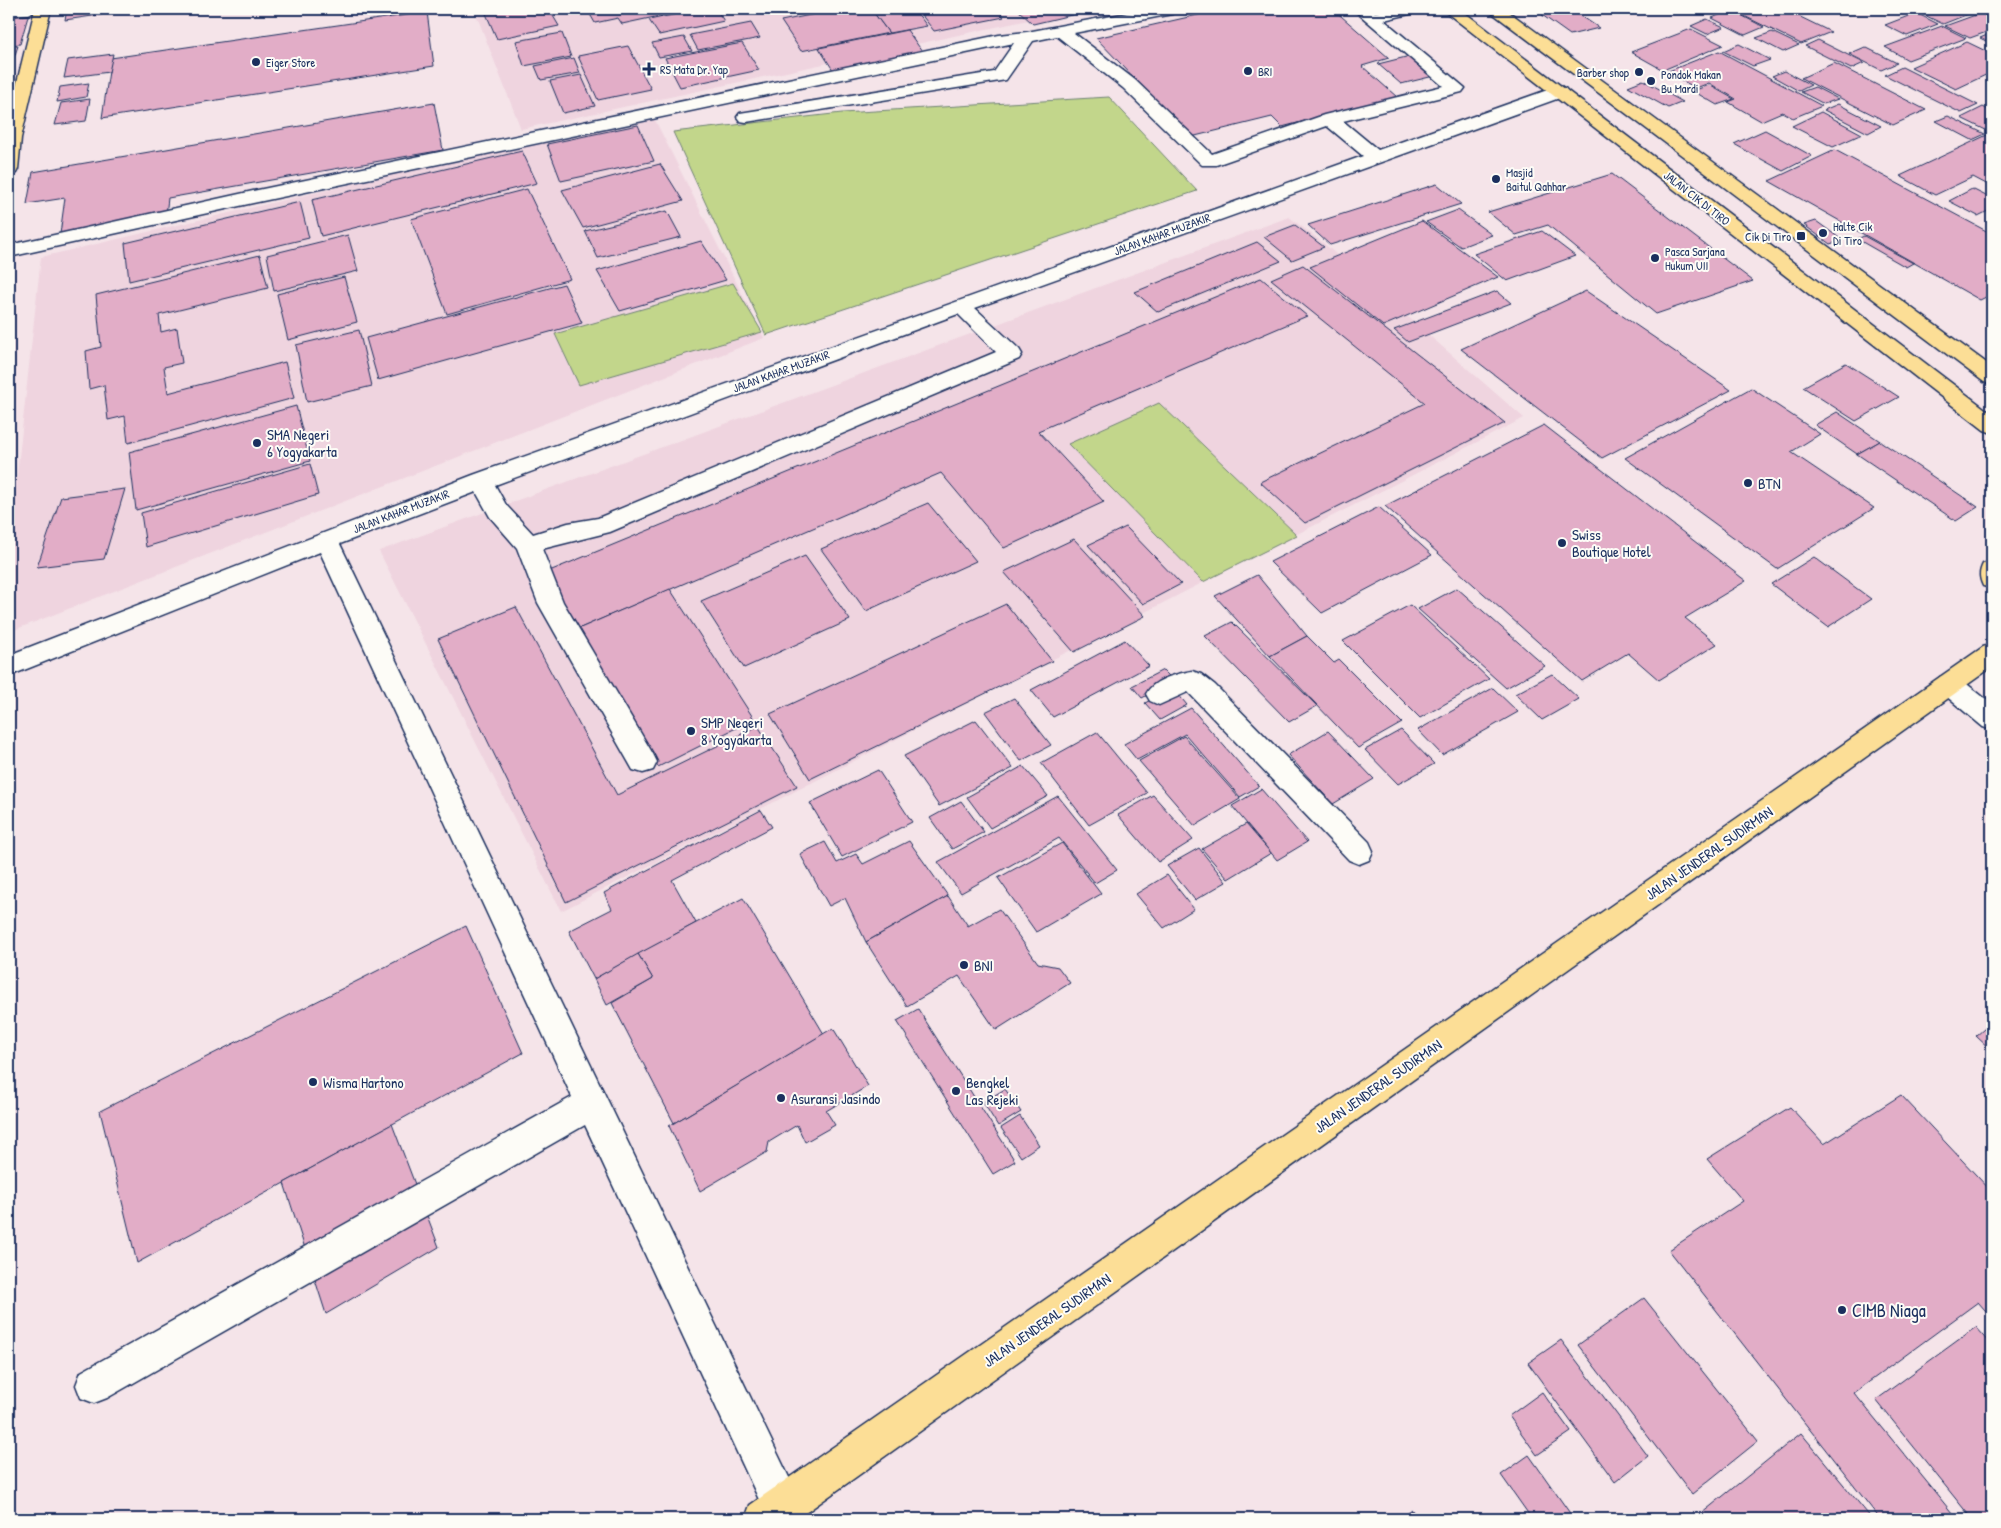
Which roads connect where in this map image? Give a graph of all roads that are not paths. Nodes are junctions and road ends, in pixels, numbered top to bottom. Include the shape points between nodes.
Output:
1 (29, 9) edge
2 (43, 9) edge
3 (1172, 9) edge
4 (1410, 9) edge
5 (1450, 9) edge
6 (1495, 9) edge
7 (9, 11) edge
8 (1367, 13) edge
9 (1061, 31) junction
10 (1027, 37) junction
11 (1592, 81) junction
12 (1559, 92) junction
13 (746, 117) dead end
14 (1330, 119) junction
15 (10, 138) edge
16 (1376, 158) junction
17 (9, 169) edge
18 (9, 251) edge
19 (961, 306) junction
20 (1989, 372) edge
21 (1992, 425) edge
22 (481, 481) junction
23 (326, 540) junction
24 (528, 544) junction
25 (1992, 570) edge
26 (1992, 579) edge
27 (1992, 654) edge
28 (9, 666) edge
29 (1949, 684) junction
30 (1159, 694) dead end
31 (1992, 719) edge
32 (643, 762) dead end
33 (1359, 851) dead end
34 (593, 1103) junction
35 (94, 1385) dead end
36 (773, 1513) edge

1 - 7 street
2 - 15 main road
3 - 9 street
4 - 8 street
5 - 12 main road, JALAN CIK DI TIRO
6 - 11 main road
8 - 14 street via 1456,88
9 - 10 street
9 - 14 street via 1129,84 1209,162
10 - 13 street via 1000,76
10 - 18 street via 999,40
11 - 12 main road
11 - 20 main road
12 - 16 street, JALAN KAHAR MUZAKIR
12 - 21 main road, JALAN CIK DI TIRO
14 - 16 street
15 - 17 main road
16 - 19 street, JALAN KAHAR MUZAKIR
19 - 22 street, JALAN KAHAR MUZAKIR
19 - 24 street via 1011,354 602,526
22 - 23 street, JALAN KAHAR MUZAKIR
22 - 24 street via 498,511
23 - 28 street, JALAN KAHAR MUZAKIR
23 - 34 street
24 - 32 street via 551,603
25 - 26 main road
27 - 29 main road, JALAN JENDERAL SUDIRMAN
29 - 31 street
29 - 36 main road, JALAN JENDERAL SUDIRMAN
30 - 33 street via 1192,681
34 - 35 street
34 - 36 street via 673,1272

